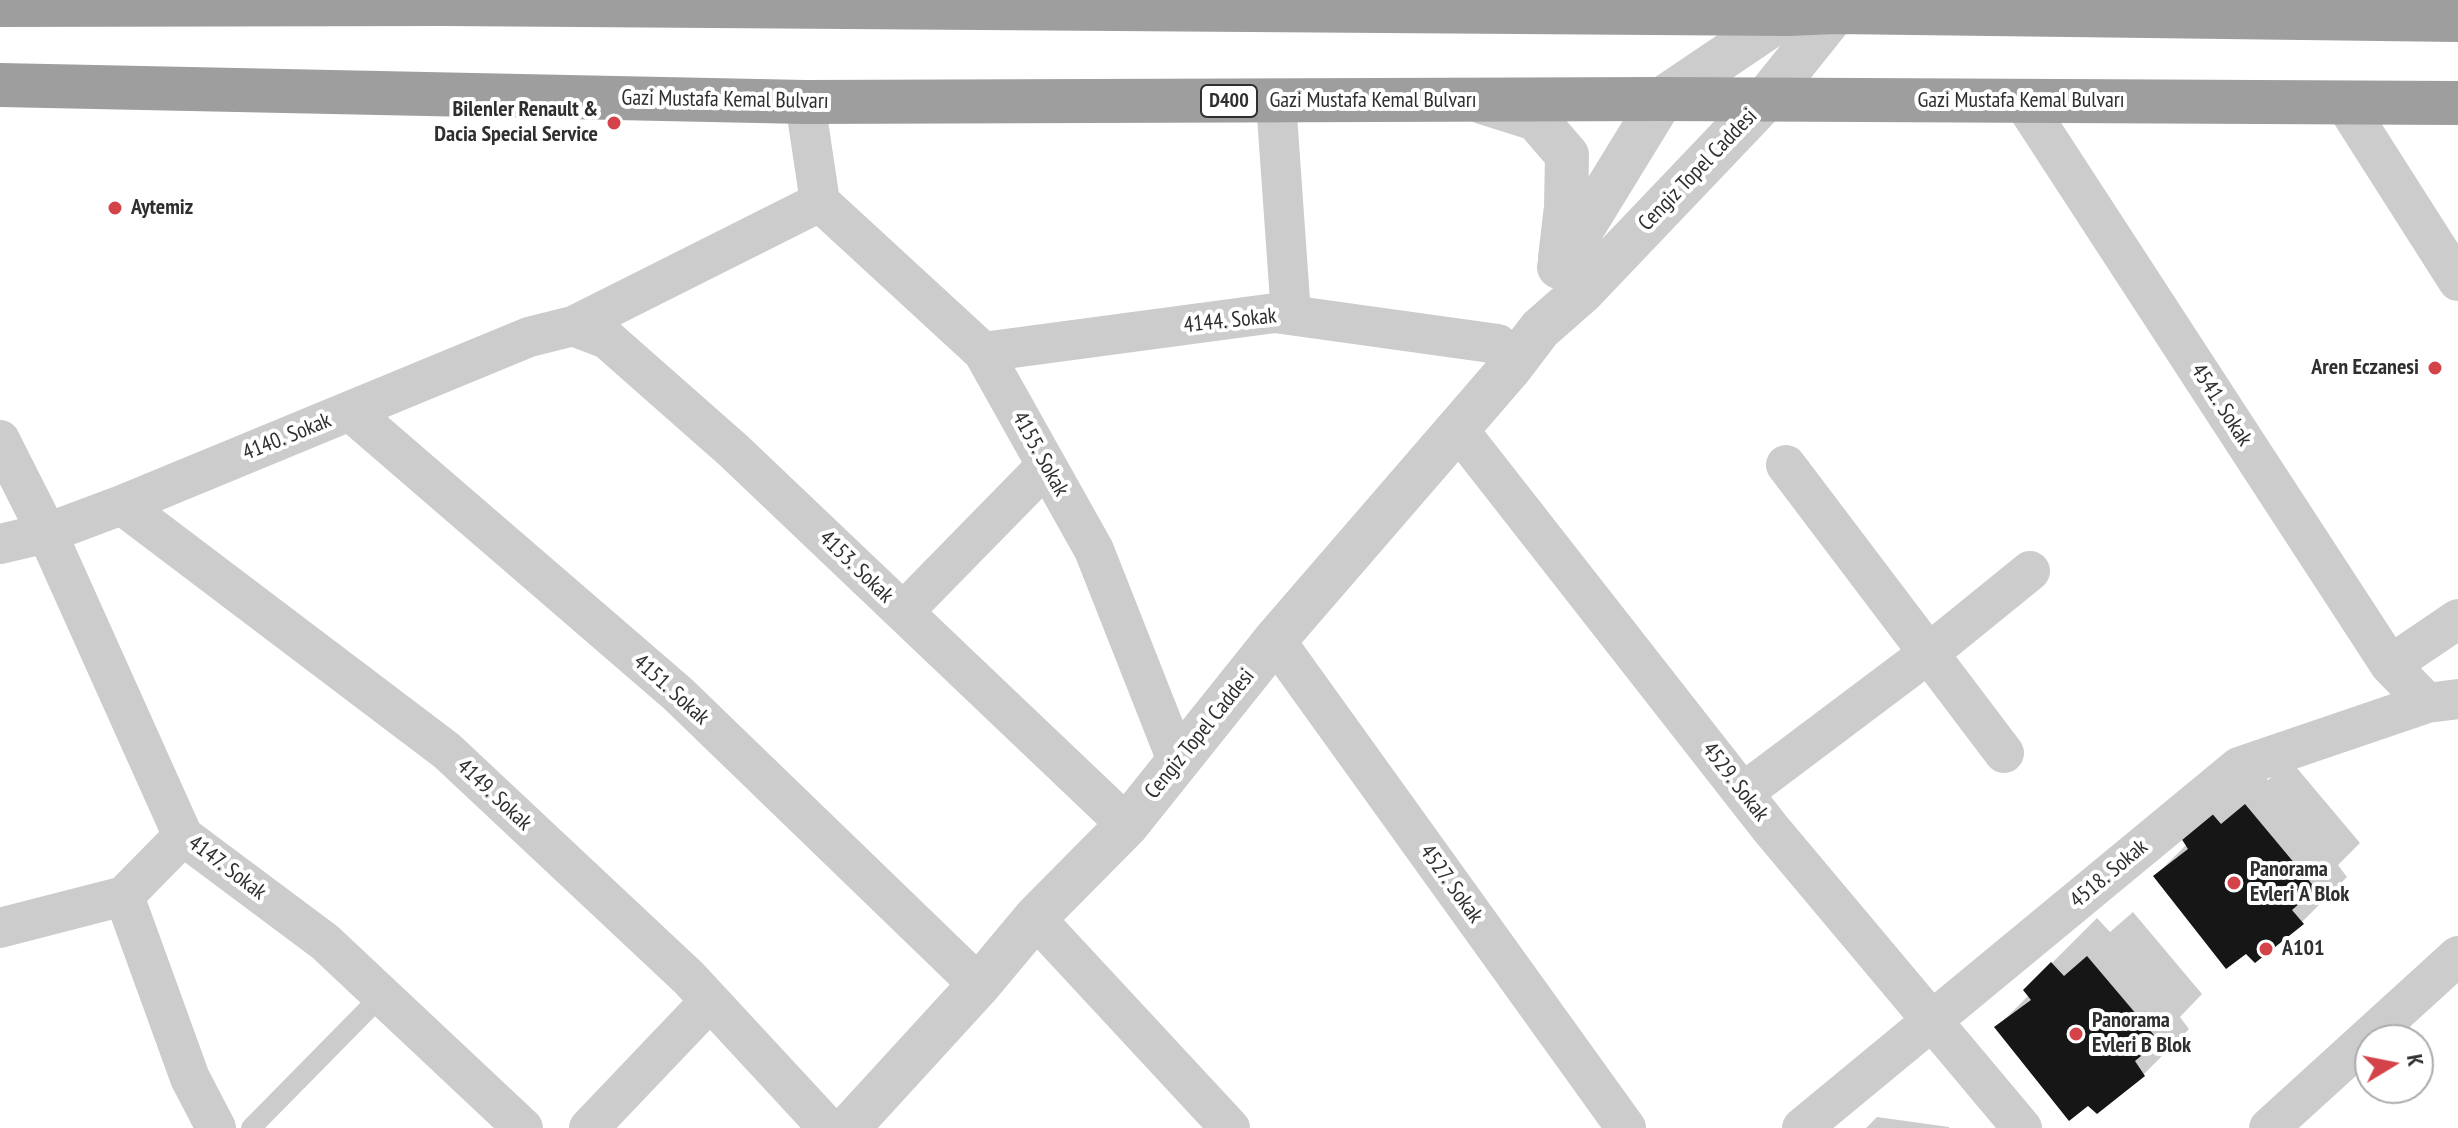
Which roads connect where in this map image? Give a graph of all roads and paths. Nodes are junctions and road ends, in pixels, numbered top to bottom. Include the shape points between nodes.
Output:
1 (444, 2) edge
2 (0, 5) edge
3 (1817, 7) edge
4 (1962, 7) edge
5 (2458, 20) edge
6 (0, 85) edge
7 (1662, 99) junction
8 (1765, 100) junction
9 (1276, 101) junction
10 (1479, 101) junction
11 (2023, 101) junction
12 (805, 102) junction
13 (2344, 102) junction
14 (2458, 103) edge
15 (820, 202) junction
16 (1559, 267) junction
17 (2458, 281) edge
18 (1291, 315) junction
19 (573, 326) junction
20 (1540, 329) junction
21 (983, 352) junction
22 (1511, 367) junction
23 (350, 411) junction
24 (1457, 428) junction
25 (0, 440) edge
26 (1786, 465) dead end
27 (1046, 466) junction
28 (122, 505) junction
29 (47, 533) junction
30 (0, 544) edge
31 (2030, 571) dead end
32 (903, 612) junction
33 (2458, 619) edge
34 (1275, 640) junction
35 (1929, 653) junction
36 (2390, 665) junction
37 (2442, 701) edge
38 (2004, 753) dead end
39 (1178, 763) junction
40 (1744, 792) junction
41 (1127, 825) junction
42 (183, 836) junction
43 (124, 896) junction
44 (1035, 918) junction
45 (0, 928) edge
46 (2458, 956) edge
47 (979, 985) junction
48 (382, 995) junction
49 (710, 1001) junction
50 (1931, 1021) junction
51 (216, 1128) edge
52 (251, 1128) edge
53 (523, 1128) edge
54 (589, 1128) edge
55 (828, 1128) edge
56 (848, 1128) edge
57 (1230, 1128) edge
58 (1626, 1128) edge
59 (1802, 1128) edge
60 (2022, 1128) edge
61 (2269, 1128) edge

1 - 2 highway
1 - 3 highway
3 - 4 highway
3 - 7 street, Cengiz Topel Caddesi
3 - 8 street, Cengiz Topel Caddesi
4 - 5 highway
6 - 12 highway, Gazi Mustafa Kemal Bulvarı / D400
7 - 8 highway, Gazi Mustafa Kemal Bulvarı / D400
7 - 10 highway, Gazi Mustafa Kemal Bulvarı / D400
7 - 16 street, Cengiz Topel Caddesi
8 - 11 highway, Gazi Mustafa Kemal Bulvarı / D400
8 - 20 street, Cengiz Topel Caddesi via 1582,292
9 - 10 highway, Gazi Mustafa Kemal Bulvarı / D400
9 - 12 highway, Gazi Mustafa Kemal Bulvarı / D400
9 - 18 street
10 - 16 street, Cengiz Topel Caddesi via 1536,119 1567,155
11 - 13 highway, Gazi Mustafa Kemal Bulvarı / D400
11 - 36 street, 4541. Sokak
12 - 15 street
13 - 14 highway, Gazi Mustafa Kemal Bulvarı / D400
13 - 17 street
15 - 19 street
15 - 21 street, 4155. Sokak
16 - 20 street, Cengiz Topel Caddesi
18 - 21 street, 4144. Sokak
18 - 22 street, 4144. Sokak via 1498,344
19 - 23 street, 4140. Sokak via 529,337
19 - 32 street, 4153. Sokak via 607,339
20 - 22 street, Cengiz Topel Caddesi
21 - 27 street, 4155. Sokak
22 - 24 street, Cengiz Topel Caddesi
23 - 28 street, 4140. Sokak
23 - 47 street, 4151. Sokak via 678,694
24 - 34 street, Cengiz Topel Caddesi
24 - 40 street, 4529. Sokak
25 - 29 street, 4147. Sokak
26 - 35 street
27 - 32 street
27 - 39 street, 4155. Sokak via 1094,550
28 - 29 street, 4140. Sokak
28 - 49 street, 4149. Sokak via 447,751
29 - 30 street, 4140. Sokak
29 - 42 street, 4147. Sokak
31 - 35 street
32 - 41 street, 4153. Sokak
33 - 36 street
34 - 39 street, Cengiz Topel Caddesi
34 - 58 street, 4527. Sokak
35 - 38 street
35 - 40 street
36 - 37 street, 4541. Sokak
37 - 50 street, 4518. Sokak via 2239,767
39 - 41 street, Cengiz Topel Caddesi
40 - 50 street, 4529. Sokak
41 - 44 street, Cengiz Topel Caddesi
42 - 43 street
42 - 48 street, 4147. Sokak via 325,942
43 - 45 street
43 - 51 street via 190,1078
44 - 47 street, Cengiz Topel Caddesi
44 - 57 street
46 - 61 street
47 - 56 street, Cengiz Topel Caddesi
48 - 52 lane
48 - 53 street, 4147. Sokak
49 - 54 street
49 - 55 street, 4149. Sokak
50 - 59 street, 4518. Sokak
50 - 60 street, 4529. Sokak

